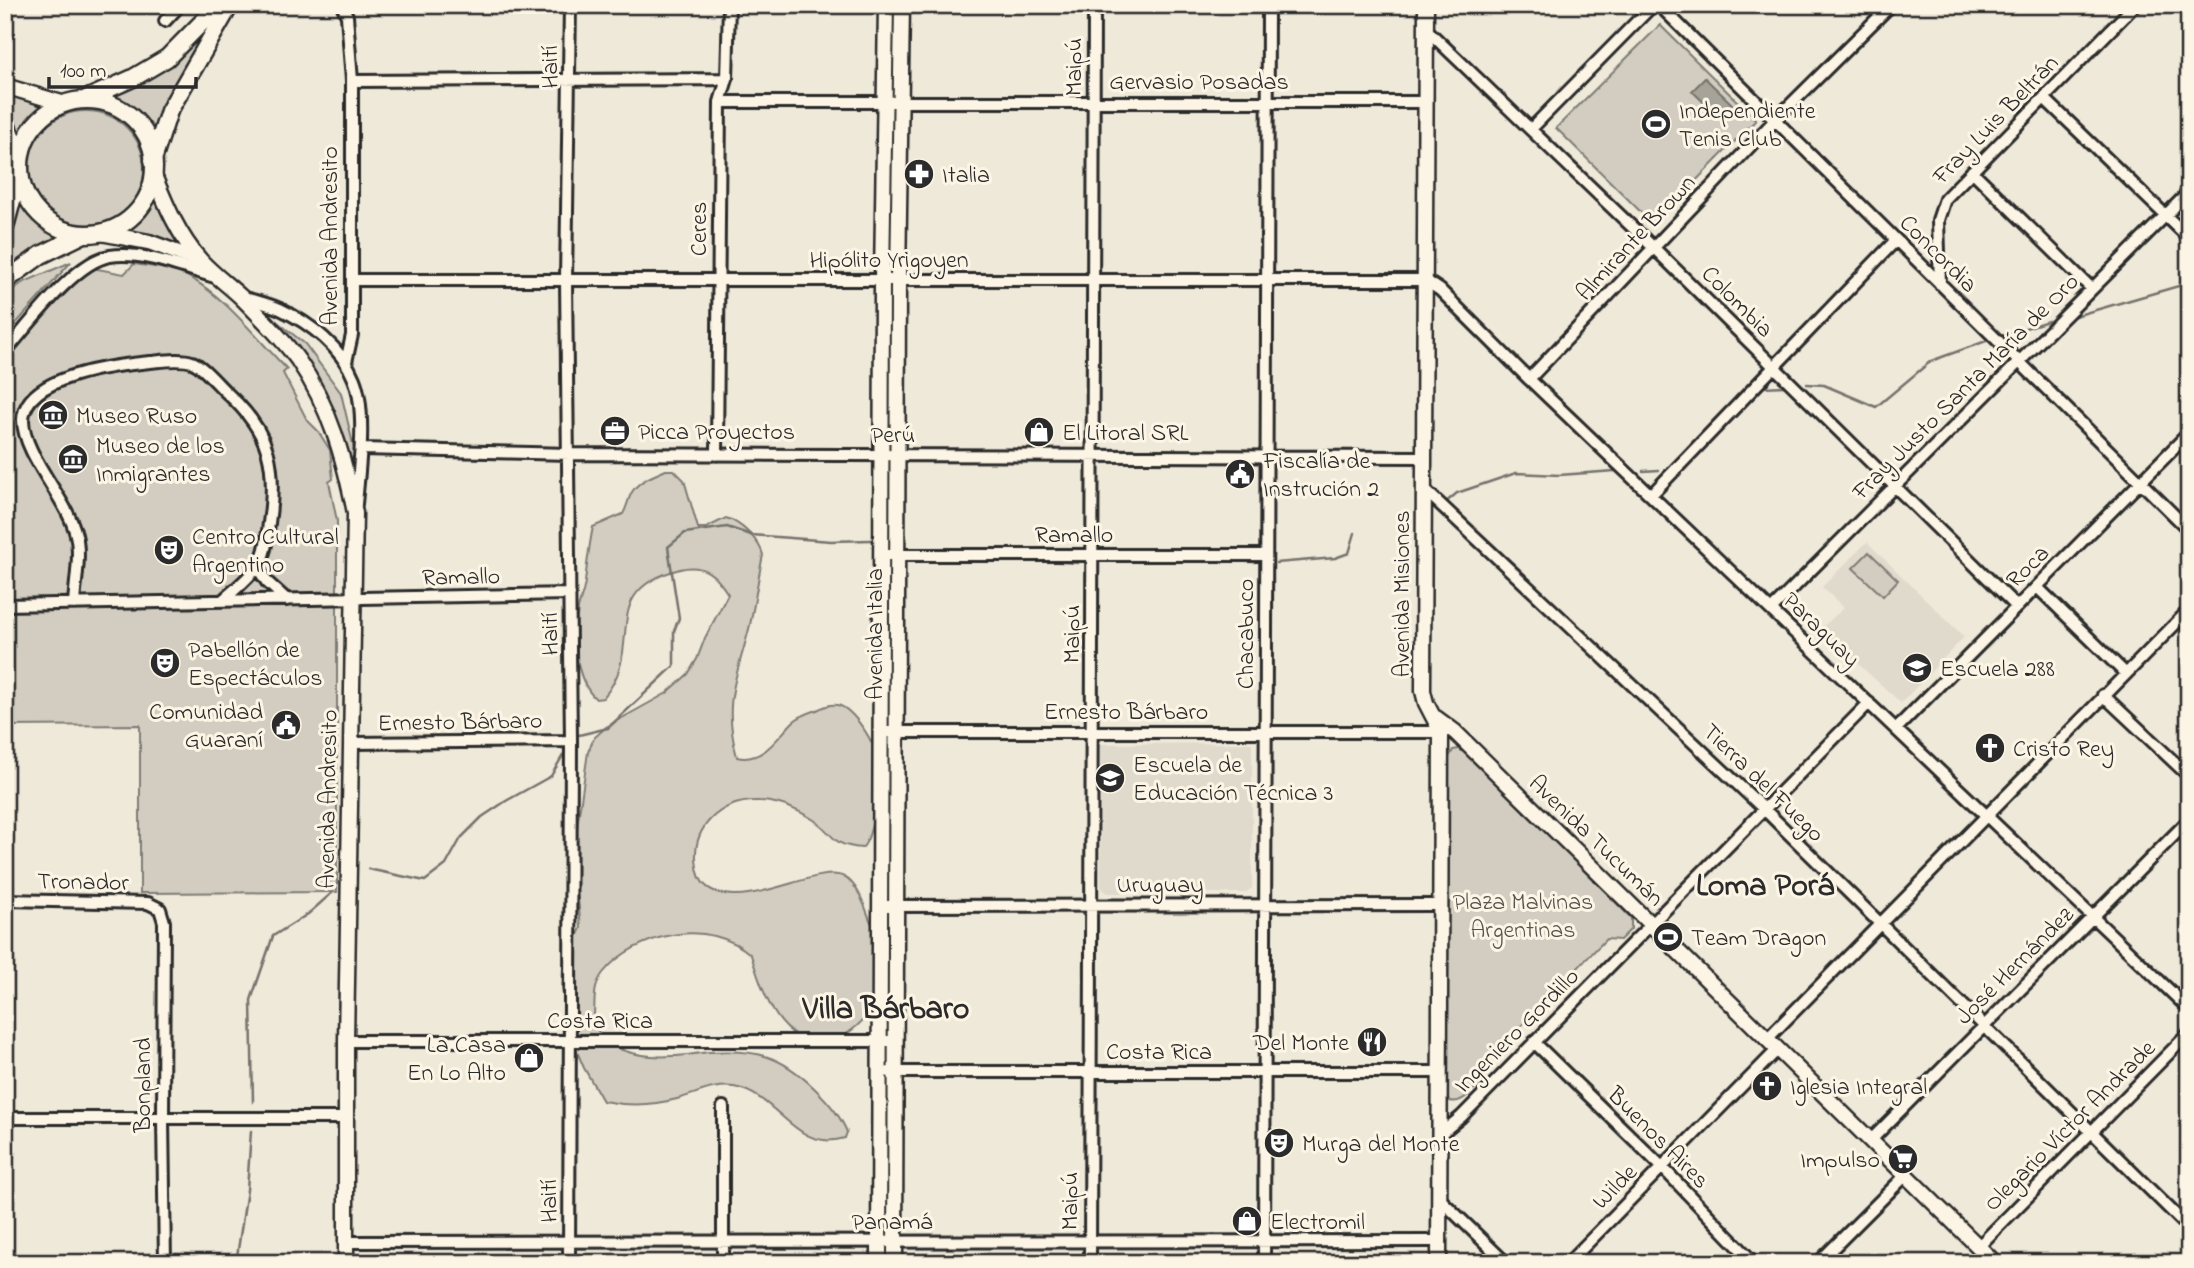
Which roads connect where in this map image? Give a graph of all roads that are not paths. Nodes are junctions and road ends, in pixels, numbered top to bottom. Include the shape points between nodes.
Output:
1 (180, 5) edge
2 (219, 5) edge
3 (230, 5) edge
4 (342, 5) edge
5 (570, 5) edge
6 (729, 5) edge
7 (886, 5) edge
8 (902, 5) edge
9 (1094, 5) edge
10 (1268, 5) edge
11 (1426, 5) edge
12 (1653, 5) edge
13 (1659, 5) edge
14 (1891, 5) edge
15 (2134, 5) edge
16 (165, 21) dead end
17 (1426, 29) junction
18 (727, 79) junction
19 (352, 80) junction
20 (570, 81) junction
21 (5, 86) edge
22 (2044, 98) junction
23 (73, 102) junction
24 (720, 102) junction
25 (885, 102) junction
26 (901, 102) junction
27 (1094, 102) junction
28 (1268, 102) junction
29 (1426, 102) junction
30 (5, 119) edge
31 (1775, 120) junction
32 (1531, 129) junction
33 (20, 164) junction
34 (153, 167) junction
35 (1972, 171) junction
36 (2189, 192) edge
37 (2165, 216) junction
38 (5, 227) edge
39 (101, 233) junction
40 (84, 234) junction
41 (2189, 238) edge
42 (1895, 240) junction
43 (1654, 247) junction
44 (202, 262) junction
45 (220, 278) junction
46 (1267, 279) junction
47 (1425, 279) junction
48 (353, 280) junction
49 (566, 280) junction
50 (719, 280) junction
51 (883, 280) junction
52 (898, 280) junction
53 (1093, 280) junction
54 (5, 281) edge
55 (1940, 284) junction
56 (2092, 289) junction
57 (241, 297) junction
58 (5, 352) edge
59 (346, 362) junction
60 (2019, 362) junction
61 (1775, 368) junction
62 (1530, 379) junction
63 (2189, 433) edge
64 (362, 449) junction
65 (570, 454) junction
66 (717, 455) junction
67 (882, 455) junction
68 (898, 455) junction
69 (1093, 456) junction
70 (1267, 457) junction
71 (1425, 457) junction
72 (2140, 482) junction
73 (1895, 486) junction
74 (1425, 490) junction
75 (1651, 495) junction
76 (355, 513) junction
77 (2189, 530) edge
78 (881, 555) junction
79 (898, 555) junction
80 (1092, 555) junction
81 (1266, 555) junction
82 (257, 567) junction
83 (2037, 587) junction
84 (570, 594) junction
85 (353, 599) junction
86 (287, 600) junction
87 (222, 601) junction
88 (74, 604) junction
89 (5, 605) edge
90 (2017, 607) junction
91 (1772, 610) junction
92 (2189, 610) edge
93 (2125, 673) junction
94 (2103, 695) junction
95 (1869, 703) junction
96 (1434, 717) joint
97 (1896, 729) junction
98 (881, 732) junction
99 (896, 732) junction
100 (1091, 732) junction
101 (1266, 732) junction
102 (1448, 732) junction
103 (571, 741) junction
104 (350, 743) junction
105 (2189, 776) edge
106 (1764, 809) junction
107 (1987, 816) junction
108 (2189, 820) edge
109 (5, 900) edge
110 (1091, 905) junction
111 (1265, 905) junction
112 (1440, 905) junction
113 (880, 906) junction
114 (896, 906) junction
115 (160, 909) joint
116 (2092, 916) junction
117 (1650, 924) junction
118 (1881, 924) junction
119 (2189, 1009) edge
120 (1984, 1025) junction
121 (2189, 1033) edge
122 (1767, 1039) junction
123 (880, 1040) junction
124 (346, 1041) junction
125 (568, 1041) junction
126 (895, 1041) junction
127 (1534, 1042) junction
128 (1778, 1049) junction
129 (879, 1071) junction
130 (896, 1072) junction
131 (1090, 1072) junction
132 (1264, 1072) junction
133 (1440, 1072) junction
134 (723, 1107) dead end
135 (5, 1118) edge
136 (346, 1118) junction
137 (163, 1119) junction
138 (2092, 1131) junction
139 (1439, 1135) junction
140 (1871, 1140) junction
141 (1662, 1167) junction
142 (1906, 1175) junction
143 (1439, 1198) junction
144 (2189, 1228) edge
145 (1090, 1241) junction
146 (1264, 1241) junction
147 (1439, 1241) junction
148 (346, 1242) junction
149 (569, 1242) junction
150 (723, 1242) junction
151 (879, 1242) junction
152 (895, 1242) junction
153 (1979, 1246) junction
154 (165, 1263) edge
155 (346, 1263) edge
156 (569, 1263) edge
157 (723, 1263) edge
158 (879, 1263) edge
159 (895, 1263) edge
160 (1090, 1263) edge
161 (1264, 1263) edge
162 (1439, 1263) edge
163 (1506, 1263) edge
164 (1567, 1263) edge
165 (1754, 1263) edge
166 (1818, 1263) edge
167 (1995, 1263) edge

1 - 16 street
2 - 23 highway via 155,67
3 - 34 highway via 169,111
4 - 19 street, Avenida Andresito via 347,16
5 - 20 street, Haití
6 - 18 street, Ceres
7 - 25 main road, Avenida Italia
8 - 26 main road, Avenida Italia
9 - 27 street, Maipú
10 - 28 street, Chacabuco
11 - 17 main road, Avenida Misiones
12 - 32 street
13 - 31 street, Concordia
14 - 31 street, Almirante Brown
15 - 22 street, Fray Luis Beltrán
17 - 29 main road, Avenida Misiones
17 - 32 street, Colombia
18 - 20 street
18 - 24 street, Ceres
19 - 20 street
19 - 48 street, Avenida Andresito
20 - 49 street, Haití
21 - 23 main road
22 - 35 street, Fray Luis Beltrán
22 - 37 street
23 - 33 highway via 49,112 36,124 26,139
23 - 34 highway via 101,102 120,109 148,140
24 - 25 street, Gervasio Posadas
24 - 50 street, Ceres
25 - 26 street, Gervasio Posadas
25 - 51 main road, Avenida Italia
26 - 27 street, Gervasio Posadas
26 - 52 main road, Avenida Italia
27 - 28 street, Gervasio Posadas
27 - 53 street, Maipú
28 - 29 street, Gervasio Posadas
28 - 46 street, Chacabuco
29 - 47 main road, Avenida Misiones
30 - 33 main road
31 - 42 street, Concordia
31 - 43 street, Almirante Brown
32 - 43 street, Colombia
33 - 38 highway
33 - 40 highway via 23,191 33,208 47,222
34 - 39 highway via 148,193 137,211 121,225
34 - 44 main road via 173,220
35 - 55 street, Fray Luis Beltrán via 1945,199 1938,220
35 - 56 street
36 - 37 street, Fray Justo Santa María de Oro
37 - 41 street
37 - 56 street, Fray Justo Santa María de Oro
39 - 40 highway
39 - 44 main road via 149,242
40 - 54 highway via 41,255
42 - 55 street, Concordia
42 - 61 street
43 - 61 street, Colombia
43 - 62 street, Almirante Brown
44 - 45 main road
45 - 57 main road
45 - 58 street via 139,257 91,261
46 - 47 street, Hipólito Yrigoyen
46 - 53 street, Hipólito Yrigoyen
46 - 70 street, Chacabuco
47 - 62 street, Paraguay
47 - 71 main road, Avenida Misiones
48 - 49 street, Hipólito Yrigoyen
48 - 59 street, Avenida Andresito via 352,335
49 - 50 street, Hipólito Yrigoyen
49 - 65 street, Haití
50 - 51 street, Hipólito Yrigoyen
50 - 66 street, Ceres
51 - 52 street, Hipólito Yrigoyen
51 - 67 main road, Avenida Italia
52 - 53 street, Hipólito Yrigoyen
52 - 68 main road, Avenida Italia
53 - 69 street, Maipú
55 - 60 street, Concordia
56 - 60 street, Fray Justo Santa María de Oro
57 - 59 street via 279,308 312,328
57 - 76 main road via 296,358 314,386 340,447
59 - 64 street, Avenida Andresito via 355,381
60 - 72 street, Concordia
60 - 73 street, Fray Justo Santa María de Oro
61 - 73 street, Colombia
61 - 75 street
62 - 75 street, Paraguay
63 - 72 street, Roca
64 - 65 street, Perú
64 - 76 street, Avenida Andresito
65 - 66 street, Perú
65 - 84 street, Haití
66 - 67 street, Perú
67 - 68 street, Perú
67 - 78 main road, Avenida Italia
68 - 69 street, Perú
68 - 79 main road, Avenida Italia
69 - 70 street, Perú
69 - 80 street, Maipú
70 - 71 street, Perú
70 - 81 street, Chacabuco
71 - 74 main road, Avenida Misiones
72 - 77 street, Concordia
72 - 83 street, Roca
73 - 90 street, Colombia
73 - 91 street, Fray Justo Santa María de Oro
74 - 96 main road, Avenida Misiones via 1423,691
74 - 106 street, Tierra del Fuego
75 - 91 street, Paraguay
76 - 85 main road, Avenida Andresito
78 - 79 street, Ramallo
78 - 98 main road, Avenida Italia
79 - 80 street, Ramallo
79 - 99 main road, Avenida Italia
80 - 81 street, Ramallo
80 - 100 street, Maipú
81 - 101 street, Chacabuco
82 - 86 street
82 - 87 street
82 - 88 street via 266,546 273,498 272,464 260,431 241,406 193,362 91,371 44,389 28,403 23,419 29,443 77,536
83 - 90 street, Roca
83 - 93 street
84 - 85 street, Ramallo
84 - 103 street, Haití
85 - 86 street, Ramallo
85 - 104 main road, Avenida Andresito
86 - 87 street, Ramallo
87 - 88 street, Ramallo
88 - 89 street, Ramallo
90 - 97 street, Roca
91 - 95 street, Paraguay
92 - 93 street
93 - 94 street
94 - 105 street
94 - 107 street
95 - 97 street, Paraguay
95 - 106 street
96 - 102 main road, Avenida Tucumán
97 - 107 street, Paraguay
98 - 99 street, Ernesto Bárbaro
98 - 113 main road, Avenida Italia
99 - 100 street, Ernesto Bárbaro
99 - 114 main road, Avenida Italia
100 - 101 street, Ernesto Bárbaro
100 - 110 street, Maipú
101 - 102 street, Ernesto Bárbaro
101 - 111 street, Chacabuco
102 - 112 main road
102 - 117 main road, Avenida Tucumán
103 - 104 street, Ernesto Bárbaro
103 - 125 street, Haití
104 - 124 main road, Avenida Andresito
106 - 117 street
106 - 118 street, Tierra del Fuego
107 - 116 street, Paraguay
107 - 118 street
108 - 116 street, José Hernández
109 - 115 street, Tronador via 148,903
110 - 111 street, Uruguay
110 - 114 street, Uruguay
110 - 131 street, Maipú
111 - 112 street, Uruguay
111 - 132 street, Chacabuco
112 - 133 main road
113 - 114 street, Uruguay
113 - 123 main road, Avenida Italia
114 - 126 main road, Avenida Italia
115 - 137 street, Bonpland via 164,922
116 - 119 street, Paraguay
116 - 120 street, José Hernández
117 - 122 main road, Avenida Tucumán
117 - 127 street, Ingeniero Gordillo
118 - 120 street, Tierra del Fuego
118 - 122 street
120 - 138 street, Tierra del Fuego
120 - 140 street, José Hernández
121 - 138 street, Olegario Víctor Andrade
122 - 128 main road, Avenida Tucumán
123 - 125 street, Costa Rica
123 - 126 street, Costa Rica
123 - 129 main road, Avenida Italia
124 - 125 street, Costa Rica
124 - 136 main road, Avenida Andresito
125 - 149 street, Haití
126 - 130 main road, Avenida Italia
127 - 139 street, Ingeniero Gordillo
127 - 141 street, Buenos Aires
128 - 140 main road, Avenida Tucumán
128 - 141 street, Wilde
129 - 130 street, Costa Rica
129 - 151 main road, Avenida Italia
130 - 131 street, Costa Rica
130 - 152 main road, Avenida Italia
131 - 132 street, Costa Rica
131 - 145 street, Maipú
132 - 133 street, Costa Rica
132 - 146 street, Chacabuco
133 - 139 main road
134 - 150 street
135 - 137 street
136 - 137 street
136 - 148 main road, Avenida Andresito
137 - 154 street, Bonpland
138 - 144 street, Tierra del Fuego
138 - 153 street, Olegario Víctor Andrade
139 - 143 main road
140 - 142 main road, Avenida Tucumán
141 - 164 street, Wilde
141 - 165 street, Buenos Aires
142 - 153 main road, Avenida Tucumán
142 - 166 street
143 - 147 main road
143 - 163 street
145 - 146 street, Panamá
145 - 152 street, Panamá
145 - 160 street, Maipú
146 - 147 street, Panamá
146 - 161 street, Chacabuco
147 - 162 main road
148 - 149 street, Panamá
148 - 155 main road, Avenida Andresito
149 - 150 street, Panamá
149 - 156 street, Haití
150 - 151 street, Panamá
150 - 157 street
151 - 152 street, Panamá
151 - 158 main road, Avenida Italia
152 - 159 main road, Avenida Italia
153 - 167 main road, Avenida Tucumán

